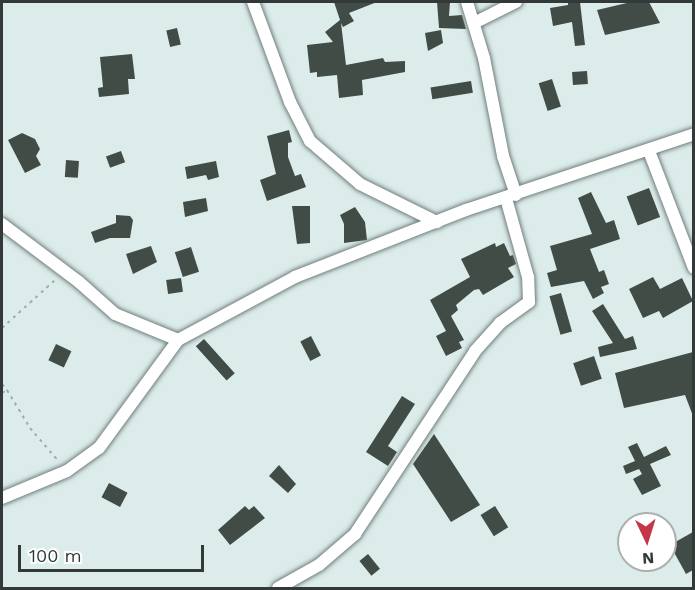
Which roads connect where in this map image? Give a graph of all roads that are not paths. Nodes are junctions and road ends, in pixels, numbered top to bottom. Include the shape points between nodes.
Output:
1 (253, 2) edge
2 (467, 2) edge
3 (516, 2) edge
4 (474, 23) junction
5 (693, 134) edge
6 (649, 151) junction
7 (511, 197) junction
8 (437, 222) junction
9 (2, 224) edge
10 (693, 268) edge
11 (178, 340) junction
12 (2, 498) edge
13 (278, 588) edge

1 - 8 street via 290,102 310,141 360,184
2 - 4 street
3 - 4 street
4 - 7 street
5 - 6 street
6 - 7 street
6 - 10 street
7 - 8 street
7 - 13 street via 528,277 529,302 500,323 475,351 355,534 319,566
8 - 11 street via 278,284
9 - 11 street via 115,315
11 - 12 street via 105,441 67,471

